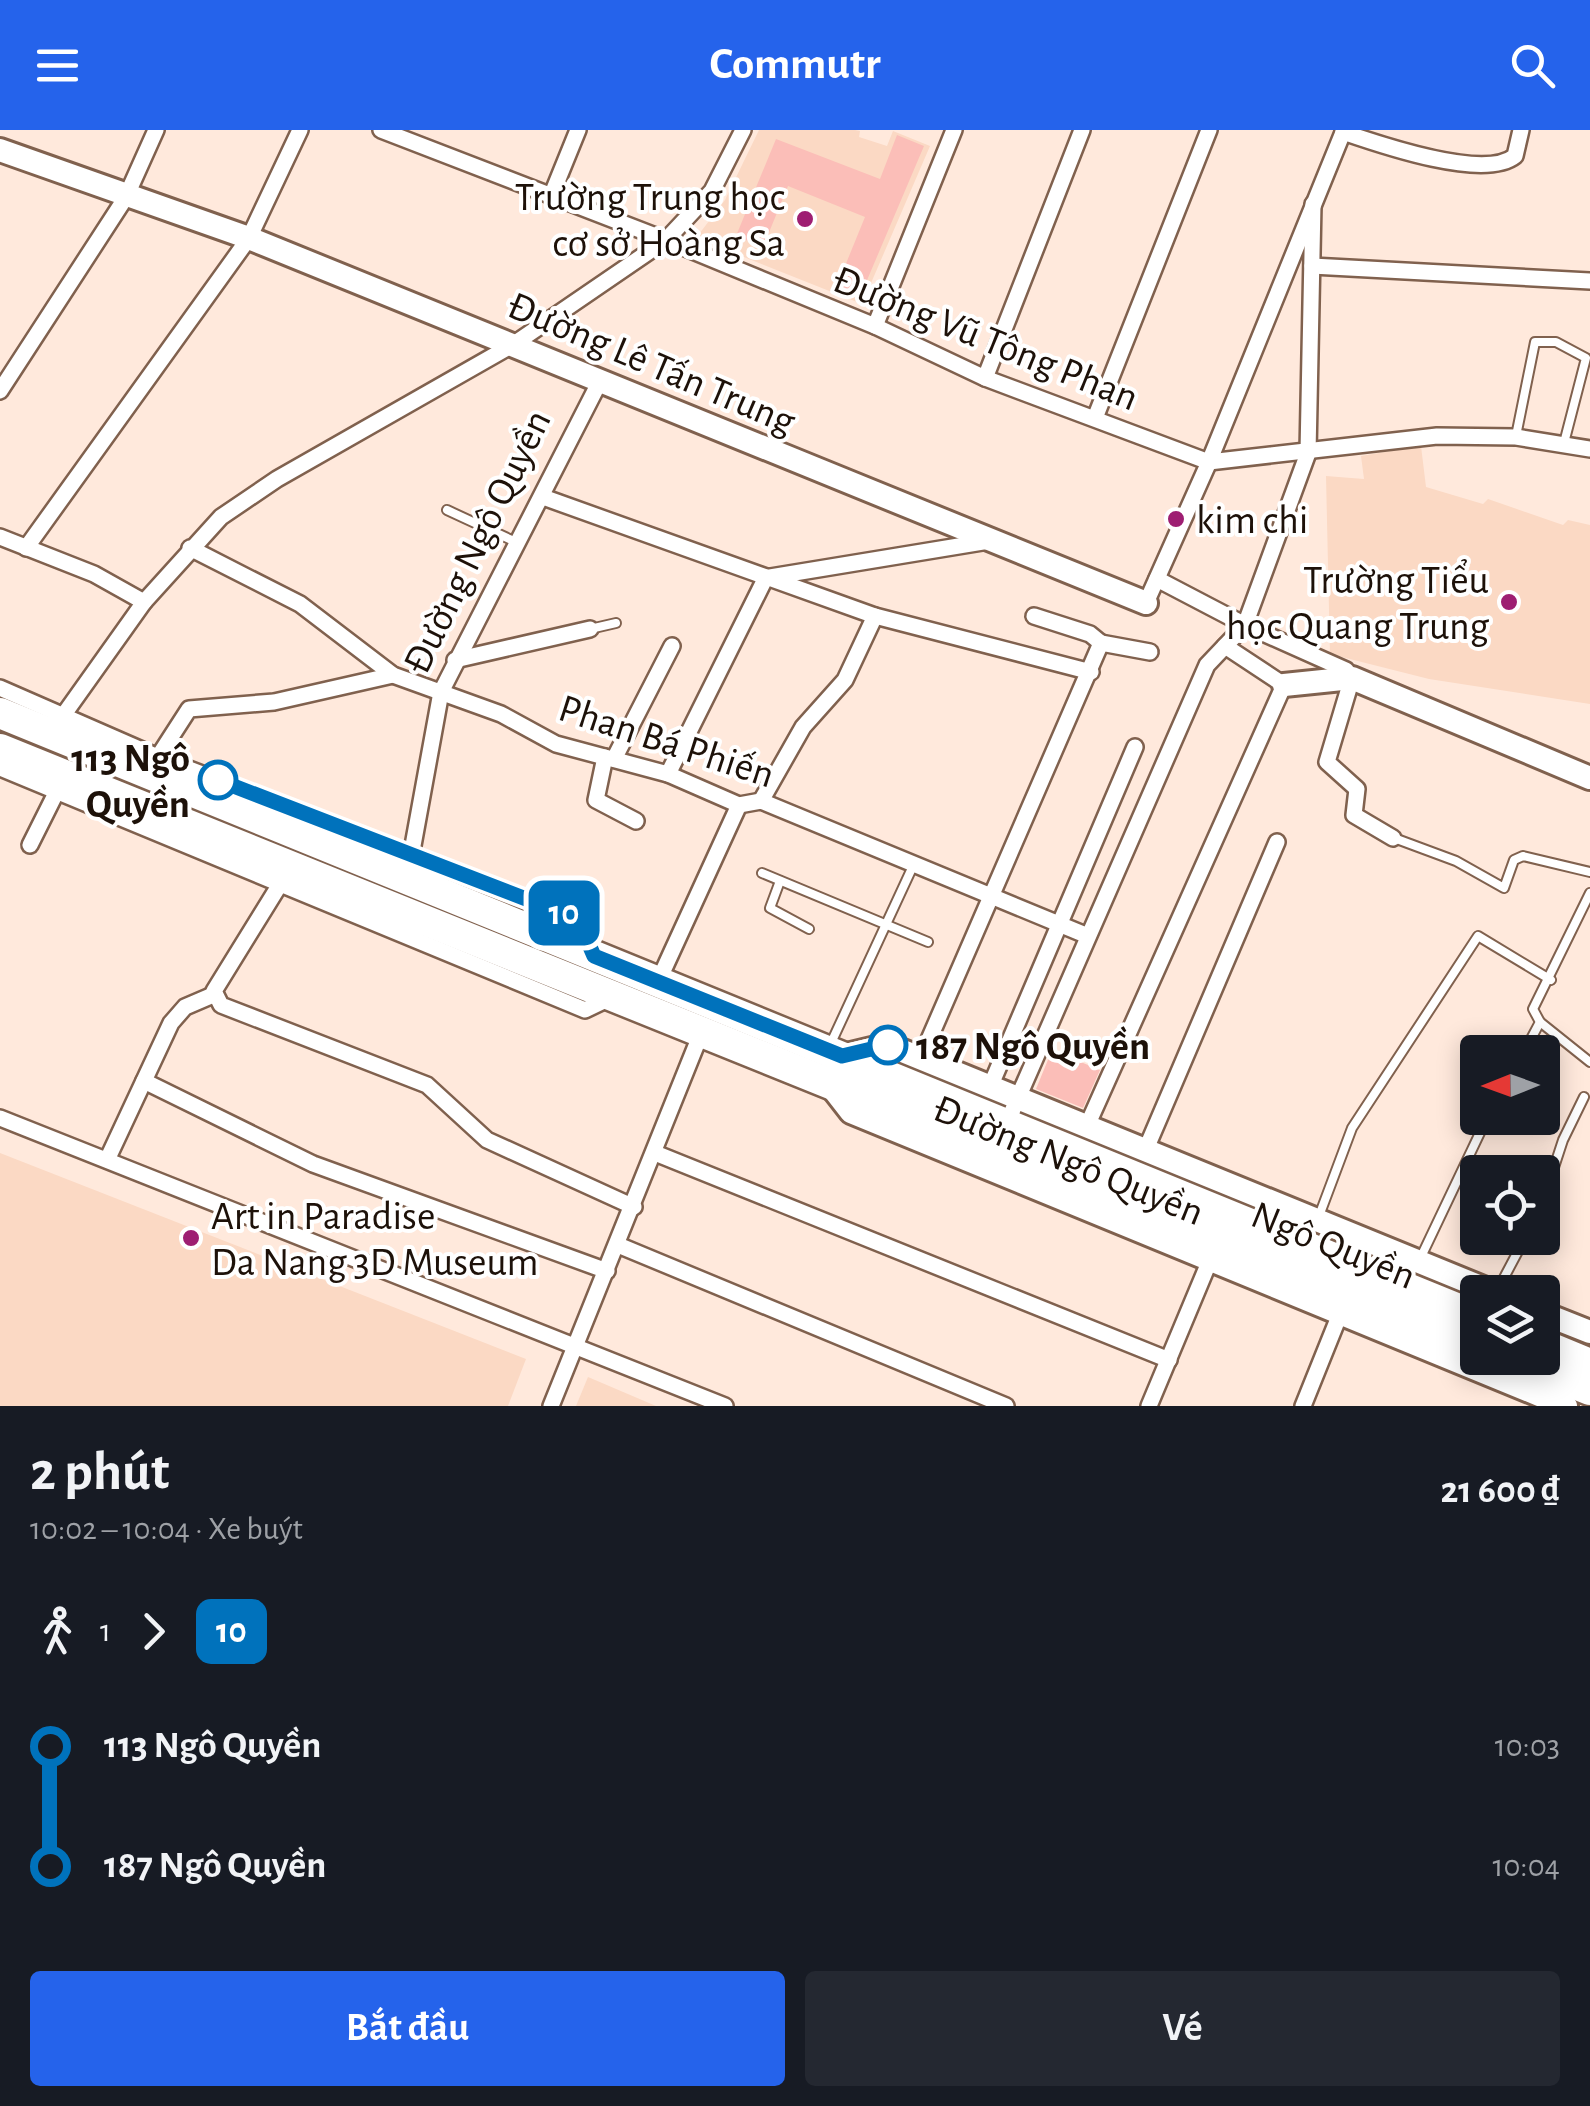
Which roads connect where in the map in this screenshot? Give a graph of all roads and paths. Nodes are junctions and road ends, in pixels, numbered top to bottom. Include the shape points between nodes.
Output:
1 (156, 130) edge
2 (300, 130) edge
3 (381, 130) edge
4 (441, 130) edge
5 (578, 130) edge
6 (743, 130) edge
7 (954, 130) edge
8 (1082, 130) edge
9 (1209, 130) edge
10 (1521, 130) edge
11 (1343, 131) edge
12 (434, 148) junction
13 (0, 150) edge
14 (552, 194) junction
15 (126, 198) junction
16 (1314, 204) junction
17 (249, 238) junction
18 (666, 240) junction
19 (1312, 266) junction
20 (1590, 282) edge
21 (875, 326) junction
22 (514, 344) junction
23 (985, 378) junction
24 (599, 383) junction
25 (0, 392) edge
26 (1095, 418) junction
27 (1516, 437) junction
28 (1564, 443) junction
29 (1590, 449) edge
30 (1308, 453) junction
31 (1209, 462) junction
32 (542, 496) junction
33 (447, 510) dead end
34 (0, 537) edge
35 (989, 541) junction
36 (516, 542) junction
37 (26, 548) junction
38 (190, 548) junction
39 (766, 577) junction
40 (1157, 579) junction
41 (144, 602) junction
42 (1146, 603) joint
43 (875, 616) junction
44 (1034, 616) dead end
45 (616, 623) dead end
46 (1245, 626) junction
47 (590, 629) joint
48 (1101, 643) junction
49 (672, 646) dead end
50 (1225, 646) junction
51 (1150, 652) dead end
52 (454, 660) junction
53 (1091, 672) junction
54 (393, 675) junction
55 (1352, 678) junction
56 (1284, 684) junction
57 (0, 688) edge
58 (441, 692) junction
59 (0, 713) edge
60 (57, 725) junction
61 (1136, 746) dead end
62 (0, 749) edge
63 (158, 757) junction
64 (609, 758) junction
65 (0, 768) edge
66 (668, 774) junction
67 (1590, 778) edge
68 (57, 791) junction
69 (761, 801) junction
70 (739, 804) junction
71 (636, 821) dead end
72 (1394, 838) joint
73 (1277, 842) dead end
74 (30, 845) dead end
75 (1084, 860) junction
76 (913, 866) junction
77 (409, 868) junction
78 (1590, 872) edge
79 (762, 873) dead end
80 (1115, 874) junction
81 (282, 881) junction
82 (780, 881) junction
83 (1590, 893) edge
84 (990, 898) junction
85 (886, 924) junction
86 (1061, 926) junction
87 (810, 929) dead end
88 (1088, 936) junction
89 (928, 942) dead end
90 (1551, 980) junction
91 (658, 982) junction
92 (213, 995) junction
93 (614, 996) junction
94 (1024, 1002) junction
95 (707, 1017) junction
96 (1052, 1017) junction
97 (1540, 1022) junction
98 (1533, 1035) edge
99 (921, 1058) junction
100 (1590, 1062) edge
101 (832, 1063) junction
102 (144, 1081) junction
103 (990, 1087) junction
104 (1584, 1098) dead end
105 (1012, 1111) junction
106 (0, 1118) edge
107 (1087, 1126) junction
108 (1480, 1135) edge
109 (1146, 1150) junction
110 (655, 1153) junction
111 (1559, 1155) edge
112 (108, 1160) junction
113 (634, 1207) junction
114 (1318, 1220) junction
115 (618, 1246) junction
116 (1210, 1260) junction
117 (1418, 1262) junction
118 (607, 1271) junction
119 (1460, 1278) edge
120 (1460, 1309) edge
121 (1340, 1314) junction
122 (1560, 1320) edge
123 (1590, 1332) edge
124 (1460, 1337) edge
125 (576, 1345) junction
126 (1560, 1352) edge
127 (1169, 1360) junction
128 (1590, 1364) edge
129 (1552, 1375) edge
130 (1590, 1390) edge
131 (550, 1406) edge
132 (726, 1406) edge
133 (1006, 1406) edge
134 (1149, 1406) edge
135 (1303, 1406) edge
136 (1566, 1406) edge

1 - 15 street
2 - 17 street
3 - 12 street, Đường Vũ Tông Phan
4 - 12 street
5 - 14 street
6 - 18 street via 712,191
7 - 21 street
8 - 23 street
9 - 26 street
10 - 11 street via 1515,156 1492,164 1407,153
11 - 16 street
12 - 14 street, Đường Vũ Tông Phan
13 - 15 street, Đường Lê Tấn Trung
14 - 18 street, Đường Vũ Tông Phan
15 - 17 street, Đường Lê Tấn Trung
15 - 25 street
16 - 19 street, Đường Ngô Quyền
16 - 31 street
17 - 22 street, Đường Lê Tấn Trung
17 - 37 street
18 - 21 street, Đường Vũ Tông Phan
18 - 22 street
19 - 20 street
19 - 30 street, Đường Ngô Quyền
21 - 23 street, Đường Vũ Tông Phan
22 - 24 street, Đường Lê Tấn Trung
22 - 38 street via 277,479
23 - 26 street, Đường Vũ Tông Phan
24 - 32 street, Đường Ngô Quyền
24 - 35 street, Đường Lê Tấn Trung
26 - 31 street, Đường Vũ Tông Phan
27 - 28 street, Đường Vũ Tông Phan
27 - 28 lane via 1535,342 1556,342 1586,358
27 - 30 street, Đường Vũ Tông Phan via 1437,436
28 - 29 street, Đường Vũ Tông Phan
30 - 31 street, Đường Vũ Tông Phan
30 - 46 street, Đường Ngô Quyền
31 - 40 street
32 - 36 street, Đường Ngô Quyền
32 - 39 street
33 - 36 lane
34 - 37 street
35 - 39 street
35 - 42 street, Đường Lê Tấn Trung
36 - 52 street, Đường Ngô Quyền
37 - 41 street
38 - 41 street
38 - 54 street, Phan Bá Phiến via 300,604
39 - 43 street
39 - 66 street
40 - 42 street
40 - 46 street
41 - 60 street
43 - 53 street
43 - 69 street via 845,680 803,727
44 - 48 street
45 - 47 lane
46 - 50 street, Đường Ngô Quyền
46 - 55 street
47 - 52 street
48 - 51 street
48 - 53 street, Đường Ngô Quyền
49 - 64 street
50 - 56 street
50 - 80 street, Đường Ngô Quyền via 1207,666
52 - 58 street, Đường Ngô Quyền
53 - 84 street, Đường Ngô Quyền
54 - 58 street, Phan Bá Phiến
54 - 63 street via 274,702 188,709
55 - 56 street
55 - 67 street
55 - 72 street via 1327,762 1357,790 1354,815
56 - 107 street, Đường Ngô Quyền
57 - 60 street
58 - 64 street, Phan Bá Phiến via 556,744
58 - 77 street, Đường Ngô Quyền
59 - 60 highway
60 - 63 street
60 - 77 highway
61 - 75 street
62 - 93 highway
63 - 77 street
64 - 66 street, Phan Bá Phiến
64 - 71 street via 596,800
65 - 68 street
66 - 70 street, Phan Bá Phiến
68 - 74 street
68 - 81 street
69 - 70 street, Phan Bá Phiến
69 - 76 street, Phan Bá Phiến
70 - 91 street
72 - 78 lane via 1504,888 1514,860 1523,856
73 - 109 street, Đường Ngô Quyền
75 - 80 street
75 - 86 street
76 - 84 street, Phan Bá Phiến
76 - 85 lane
77 - 91 highway
79 - 82 lane
80 - 88 street, Đường Ngô Quyền
81 - 92 street
81 - 93 street via 585,1010
82 - 85 lane
82 - 87 lane via 770,908
83 - 90 lane
84 - 86 street, Phan Bá Phiến
84 - 99 street, Đường Ngô Quyền
85 - 89 lane
85 - 101 lane
86 - 88 street, Phan Bá Phiến
86 - 94 street
88 - 96 street, Đường Ngô Quyền
90 - 97 lane via 1533,1009
90 - 114 lane via 1478,936 1352,1128
91 - 95 highway
92 - 102 street via 178,1014
92 - 113 street via 221,1005 428,1086 487,1140
93 - 95 highway
94 - 96 street
94 - 103 street
95 - 101 highway, Ngô Quyền
95 - 110 street
96 - 105 street, Đường Ngô Quyền
97 - 98 lane
97 - 100 lane
99 - 101 street, Đường Ngô Quyền via 888,1045
99 - 103 street, Đường Ngô Quyền
101 - 105 highway, Ngô Quyền
101 - 116 street, Đường Ngô Quyền via 852,1112
101 - 124 highway, Ngô Quyền
102 - 112 street
102 - 118 street via 312,1164
103 - 105 street, Đường Ngô Quyền
104 - 111 lane
105 - 107 street, Đường Ngô Quyền
105 - 120 highway, Ngô Quyền
106 - 112 street
107 - 109 street, Đường Ngô Quyền
108 - 117 lane
109 - 114 street, Đường Ngô Quyền
110 - 113 street
110 - 127 street
112 - 125 street
113 - 115 street
114 - 117 street, Đường Ngô Quyền
115 - 118 street
115 - 133 street
116 - 121 street, Đường Ngô Quyền
116 - 127 street
117 - 119 street, Đường Ngô Quyền
118 - 125 street
121 - 135 street
121 - 136 street, Đường Ngô Quyền
122 - 123 street
125 - 131 street
125 - 132 street
126 - 128 highway
127 - 134 street
129 - 130 highway

